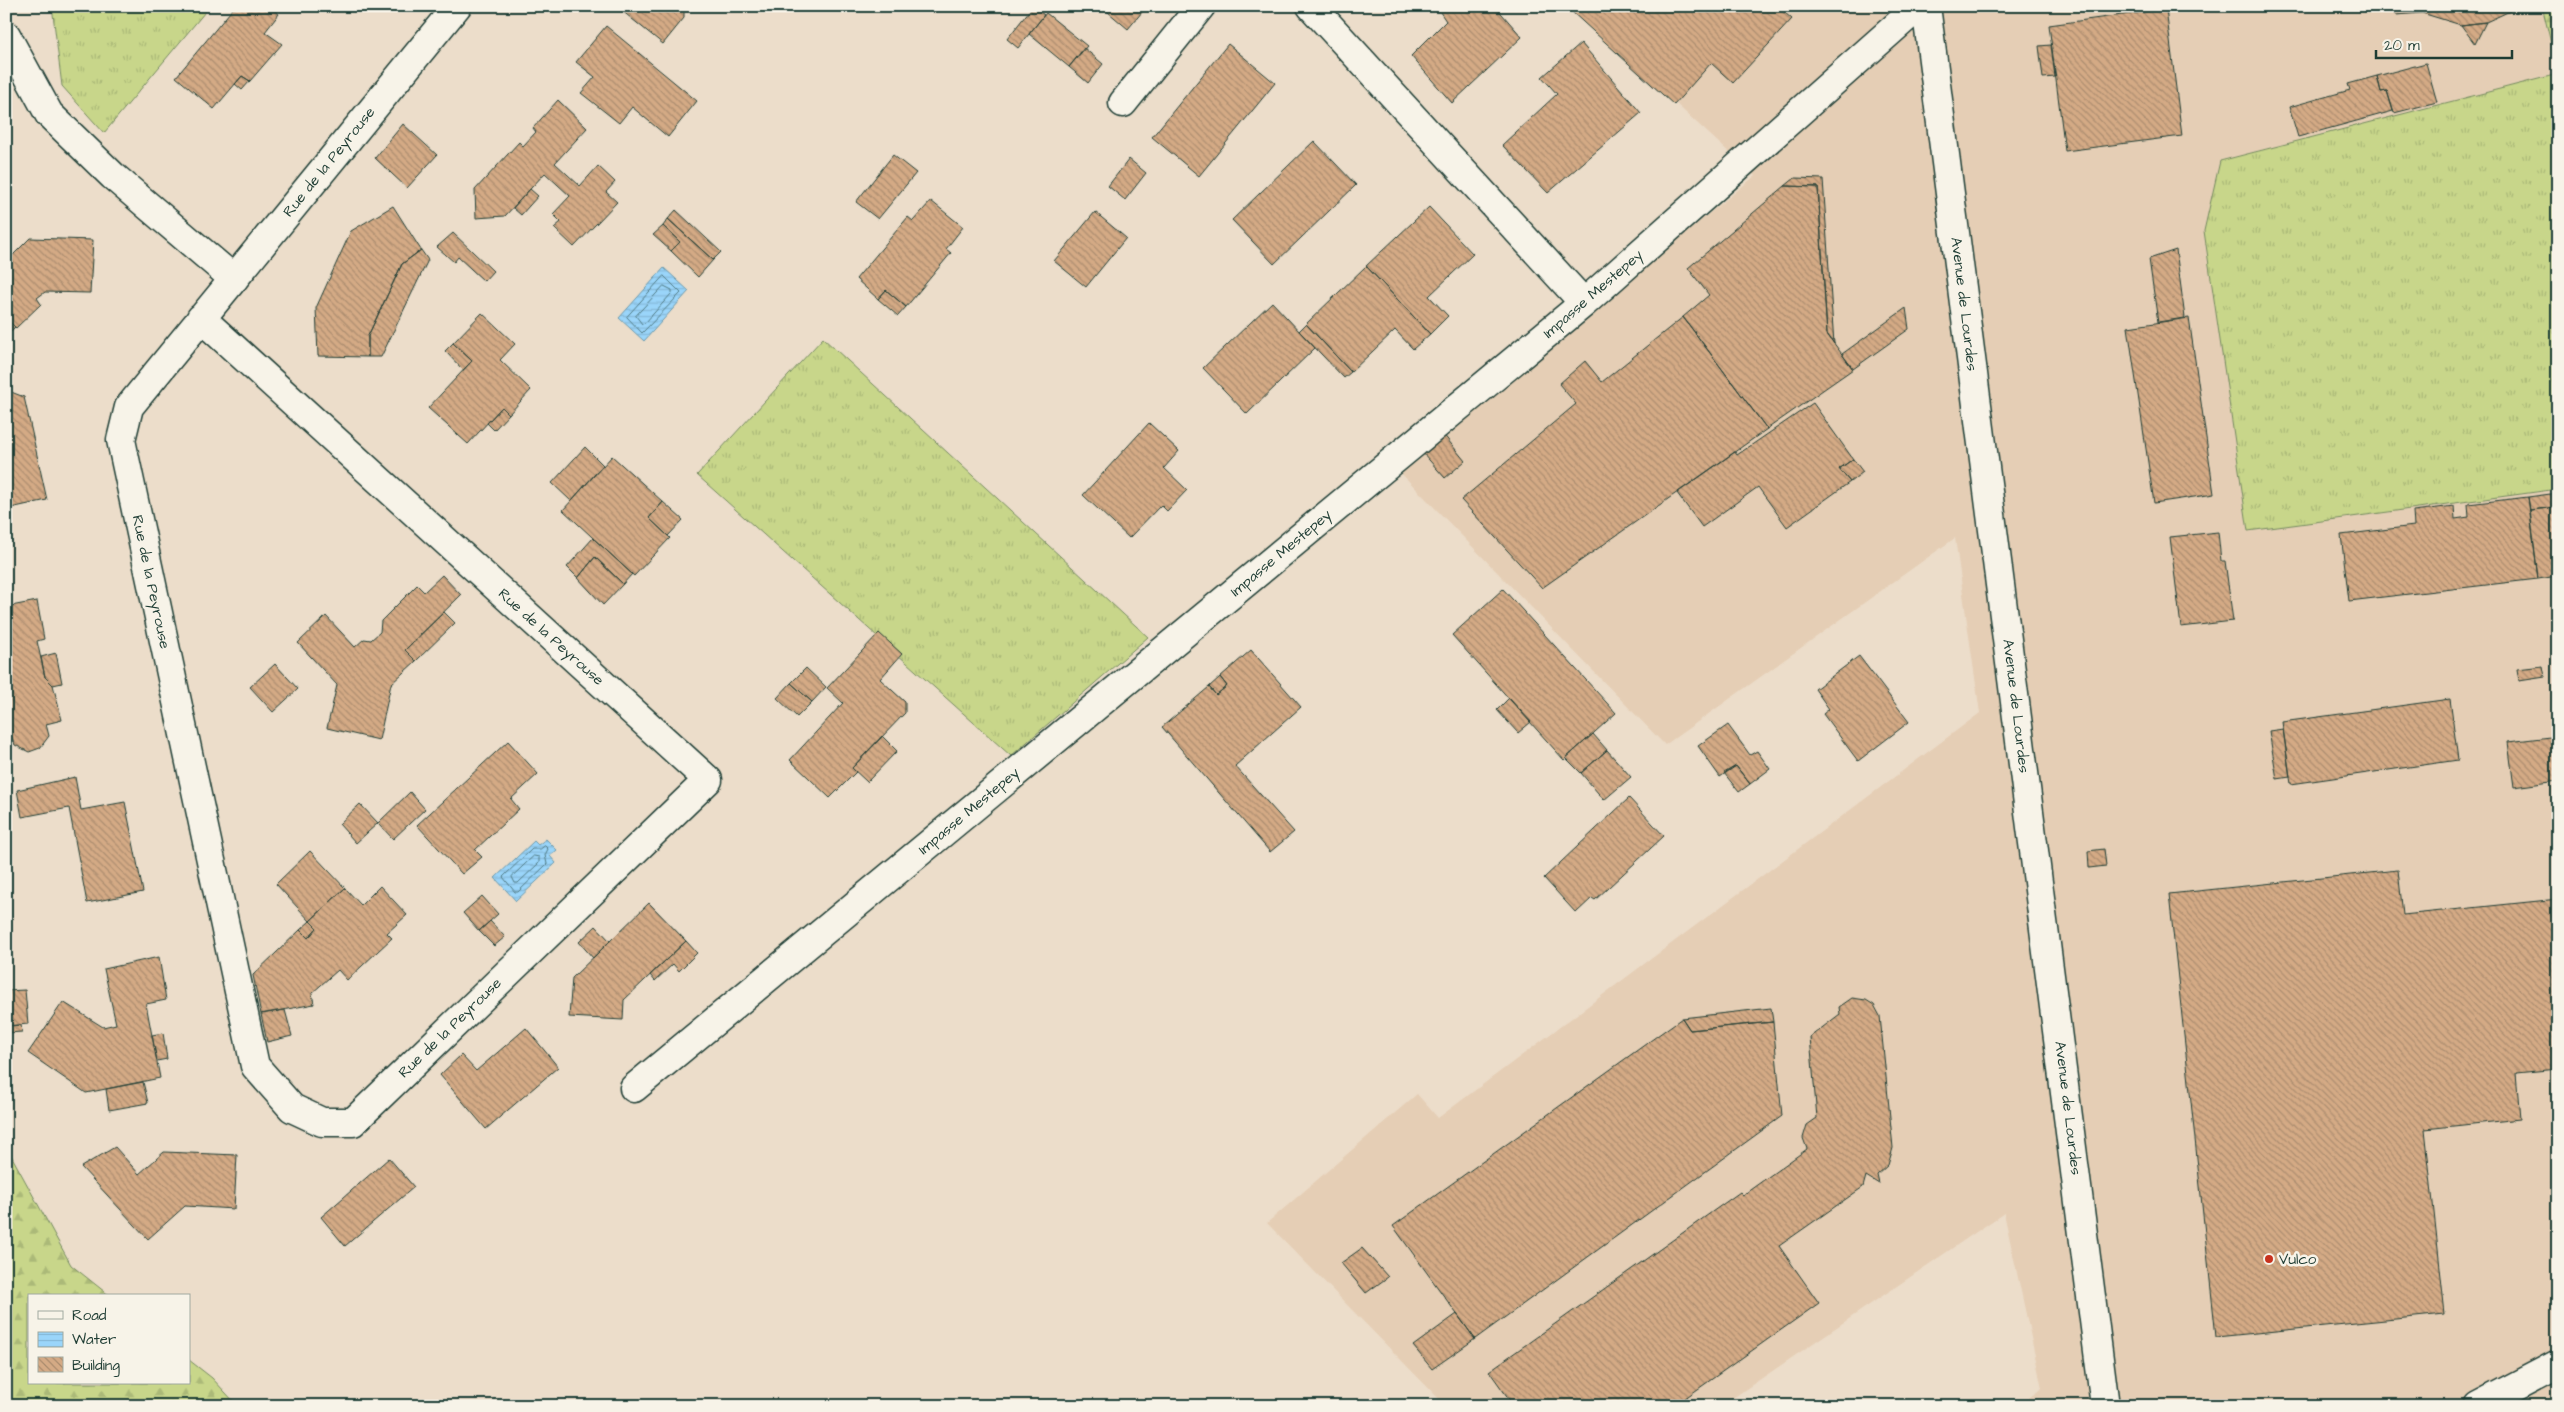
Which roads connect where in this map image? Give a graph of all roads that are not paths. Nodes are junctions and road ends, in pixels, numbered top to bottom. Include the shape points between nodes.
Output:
1 (457, 6) edge
2 (1201, 6) edge
3 (1311, 6) edge
4 (1919, 6) edge
5 (1926, 6) edge
6 (6, 35) edge
7 (1123, 103) dead end
8 (234, 279) junction
9 (1584, 303) junction
10 (201, 318) junction
11 (634, 1088) dead end
12 (2558, 1364) edge
13 (2105, 1406) edge
14 (2478, 1406) edge

1 - 8 street, Rue de la Peyrouse
2 - 7 street
3 - 9 street
4 - 9 street, Impasse Mestepey
5 - 13 street, Avenue de Lourdes
6 - 8 street via 49,114 113,176
8 - 10 street, Rue de la Peyrouse
9 - 11 street, Impasse Mestepey
10 - 10 street, Rue de la Peyrouse via 129,408 121,440 255,1066 292,1108 322,1122 353,1122 708,780
12 - 14 street

